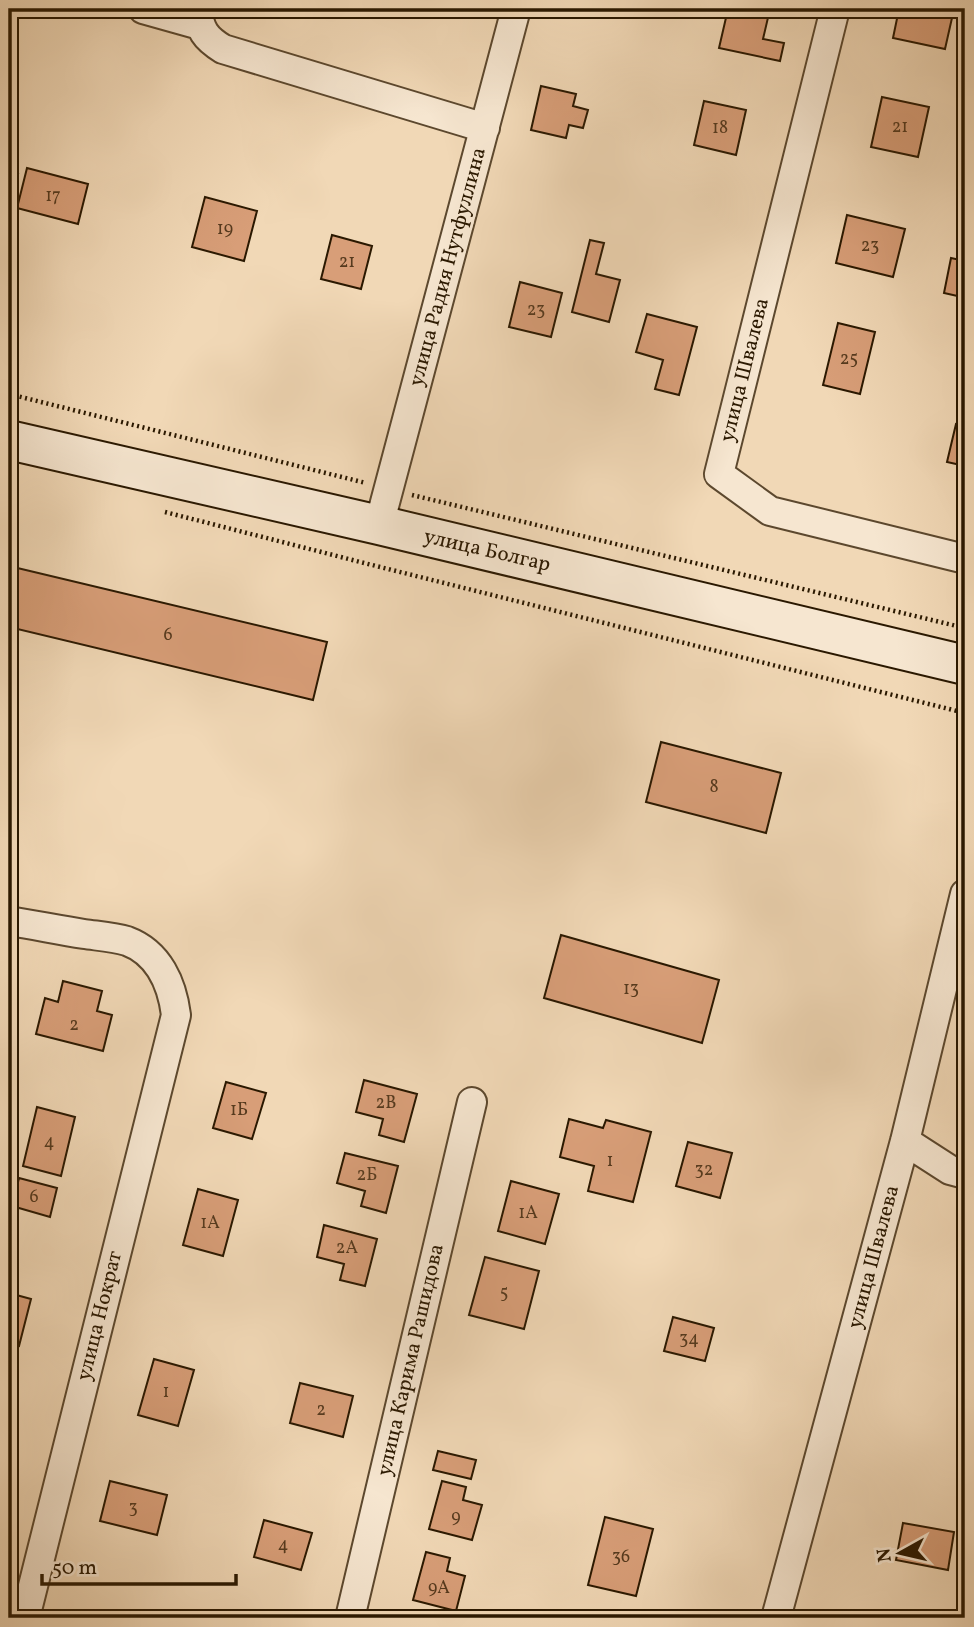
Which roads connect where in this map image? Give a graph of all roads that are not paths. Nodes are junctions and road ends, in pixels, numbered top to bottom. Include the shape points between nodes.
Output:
1 (143, 9) edge
2 (516, 9) edge
3 (835, 9) edge
4 (199, 17) edge
5 (485, 128) junction
6 (9, 440) edge
7 (383, 507) junction
8 (965, 559) edge
9 (965, 665) edge
10 (965, 894) edge
11 (9, 921) edge
12 (472, 1102) dead end
13 (905, 1142) junction
14 (965, 1174) edge
15 (25, 1618) edge
16 (350, 1618) edge
17 (776, 1618) edge

1 - 4 street
2 - 5 street, улица Радия Нутфуллина
3 - 8 street, улица Швалева via 719,474 770,511
4 - 5 street via 211,42 223,49
5 - 7 street, улица Радия Нутфуллина
6 - 7 street, улица Болгар
7 - 9 street, улица Болгар
10 - 13 street, улица Швалева
11 - 15 street, улица Нократ via 128,942 160,966 169,982 176,1015
12 - 16 street, улица Карима Рашидова
13 - 14 street via 950,1170
13 - 17 street, улица Швалева

